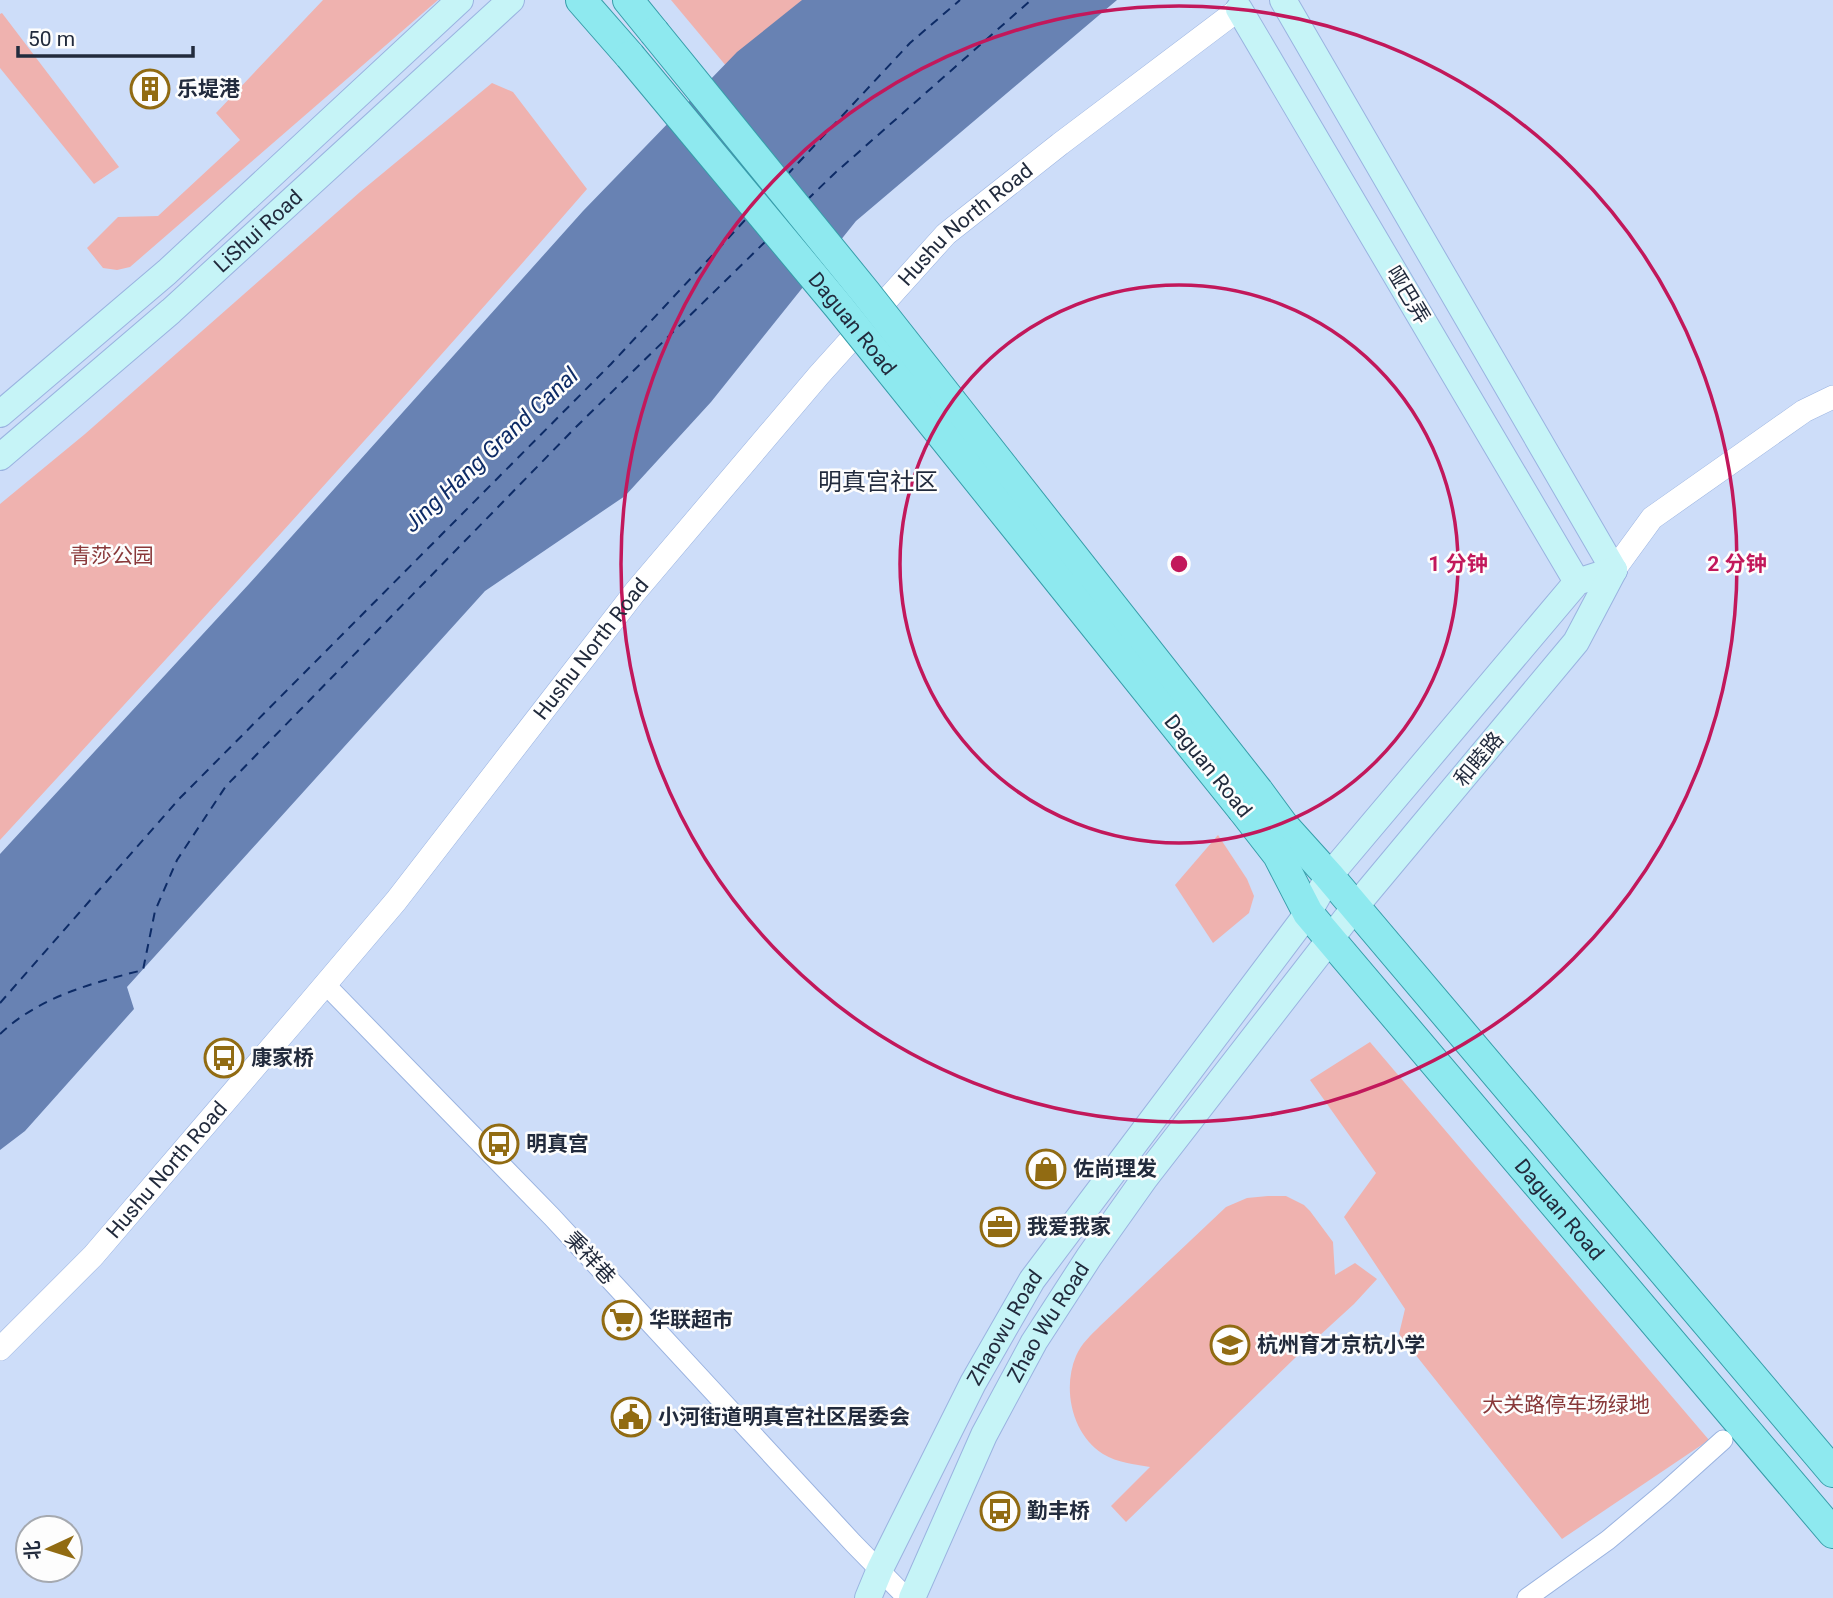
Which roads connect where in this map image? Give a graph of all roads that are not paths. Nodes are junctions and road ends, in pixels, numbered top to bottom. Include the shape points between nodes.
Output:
1 (460, 0) edge
2 (511, 0) edge
3 (581, 0) edge
4 (628, 0) edge
5 (1283, 0) edge
6 (1248, 3) edge
7 (1833, 397) edge
8 (0, 414) edge
9 (0, 457) edge
10 (1614, 570) junction
11 (1577, 582) junction
12 (1250, 800) junction
13 (1329, 876) junction
14 (1355, 907) junction
15 (1308, 913) junction
16 (1330, 939) junction
17 (325, 984) junction
18 (0, 1349) edge
19 (1723, 1440) dead end
20 (1833, 1472) edge
21 (1833, 1533) edge
22 (880, 1569) junction
23 (868, 1598) edge
24 (909, 1598) edge
25 (1528, 1598) edge

1 - 8 main road, LiShui Road via 167,272
2 - 9 main road, LiShui Road via 171,312
3 - 12 main road, Daguan Road, bridge
4 - 12 main road, Daguan Road, bridge via 866,293
5 - 10 main road, 哑巴弄
6 - 11 main road, 哑巴弄
6 - 17 street, Hushu North Road via 946,234 643,582 396,901
7 - 10 street, 和睦路 via 1804,411 1652,518
10 - 11 main road
10 - 14 main road, 和睦路 via 1576,642
11 - 13 main road, 和睦路
12 - 13 main road, Daguan Road via 1283,825
12 - 15 main road, Daguan Road
13 - 14 main road, Daguan Road
13 - 15 main road, 和睦路
14 - 16 main road, 和睦路
14 - 20 main road, Daguan Road
15 - 16 main road, Daguan Road
15 - 22 main road, Zhaowu Road via 1032,1280 973,1383
16 - 21 main road, Daguan Road
16 - 24 main road, Zhao Wu Road via 1145,1178 1034,1342 984,1435
17 - 18 street, Hushu North Road via 93,1256
17 - 22 street, 秉祥巷 via 552,1217
19 - 25 street via 1608,1540
22 - 23 main road, Zhaowu Road
22 - 24 street, 秉祥巷

